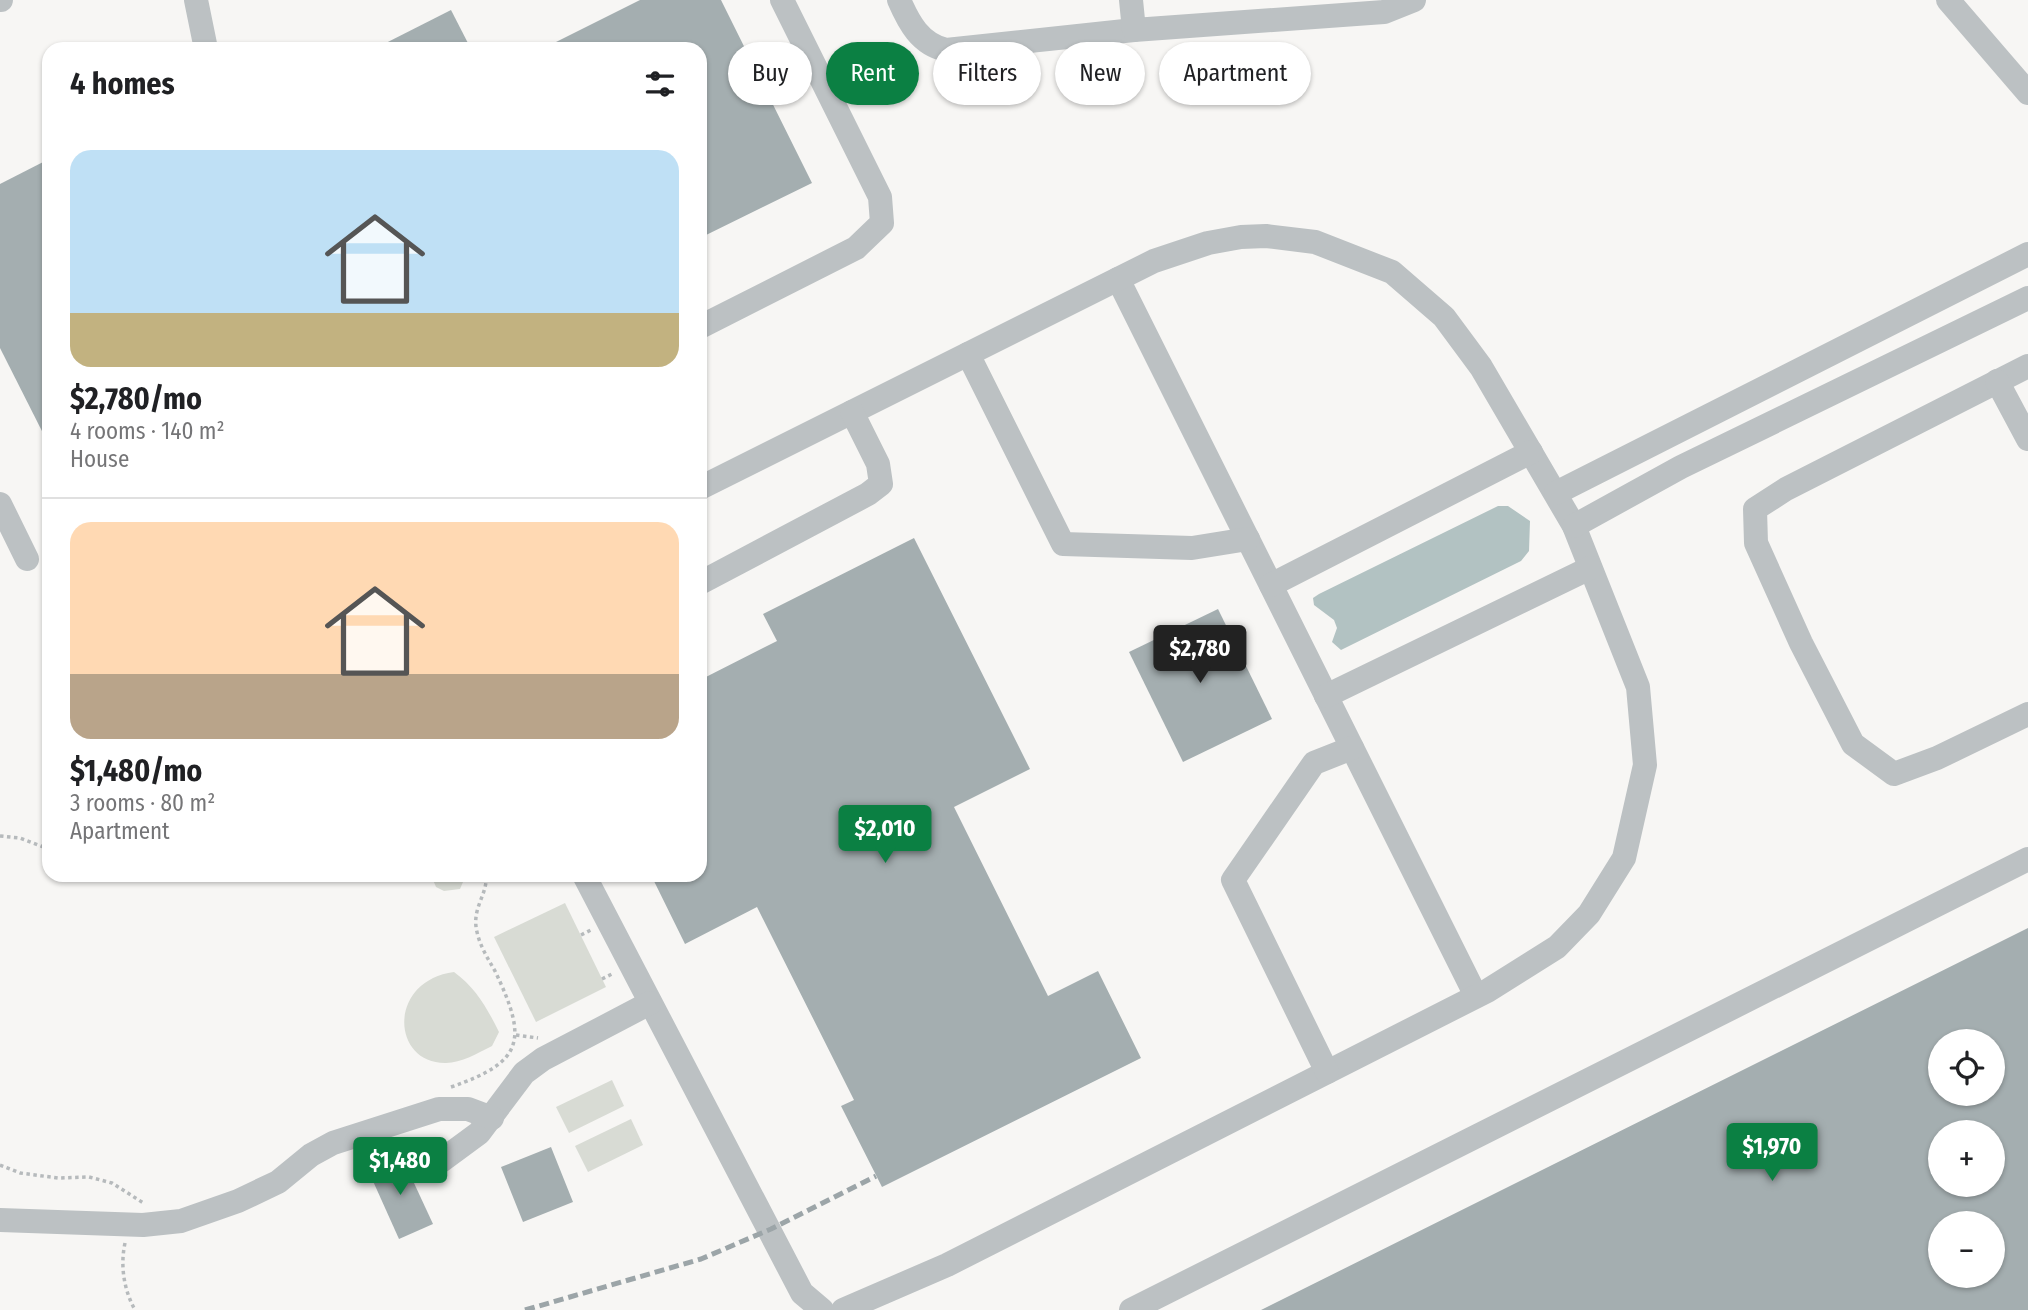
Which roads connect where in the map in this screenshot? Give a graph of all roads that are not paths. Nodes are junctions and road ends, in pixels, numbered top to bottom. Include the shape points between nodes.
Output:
1 (196, 0) edge
2 (782, 0) edge
3 (899, 0) edge
4 (1131, 0) edge
5 (1413, 0) edge
6 (1948, 0) edge
7 (1134, 30) junction
8 (205, 42) edge
9 (2028, 93) edge
10 (2028, 254) edge
11 (1118, 279) junction
12 (2028, 298) edge
13 (707, 323) edge
14 (968, 354) junction
15 (2028, 366) edge
16 (1997, 381) junction
17 (852, 412) junction
18 (2028, 439) edge
19 (1531, 452) junction
20 (707, 484) edge
21 (1556, 493) junction
22 (0, 504) edge
23 (1574, 526) junction
24 (1248, 539) junction
25 (27, 559) dead end
26 (1591, 568) junction
27 (707, 579) edge
28 (1270, 585) junction
29 (1326, 696) junction
30 (2028, 714) edge
31 (1352, 748) junction
32 (2028, 859) edge
33 (588, 882) edge
34 (1476, 996) junction
35 (650, 1003) junction
36 (1327, 1072) junction
37 (492, 1118) junction
38 (441, 1161) dead end
39 (0, 1220) edge
40 (822, 1310) edge
41 (843, 1310) edge
42 (1131, 1310) edge

1 - 8 street
2 - 13 street via 880,197 882,223 856,248
3 - 7 street via 910,25 932,47 946,50
4 - 7 street
5 - 7 street via 1384,12
6 - 9 street
10 - 21 street
11 - 14 street
11 - 19 street via 1208,243 1266,236 1315,242 1392,272 1444,317 1481,367
11 - 24 street
12 - 23 street via 1681,467
14 - 17 street
14 - 24 street via 1063,544 1192,548
15 - 16 street
16 - 18 street
16 - 30 street via 1755,509 1756,543 1853,744 1894,774
17 - 20 street
17 - 27 street via 878,464 881,484
19 - 21 street
19 - 28 street
21 - 23 street
22 - 25 street
23 - 26 street
24 - 28 street
26 - 29 street
26 - 34 street via 1638,687 1644,765 1624,858 1589,914 1557,947
28 - 29 street
29 - 31 street
31 - 34 street
31 - 36 street via 1314,763 1233,880
32 - 42 street
33 - 35 street
34 - 36 street
35 - 37 street via 543,1059 524,1073
35 - 40 street via 802,1293
36 - 41 street via 947,1265
37 - 38 street via 480,1133
37 - 39 street via 468,1108 439,1109 333,1143 278,1182 181,1221 143,1225

